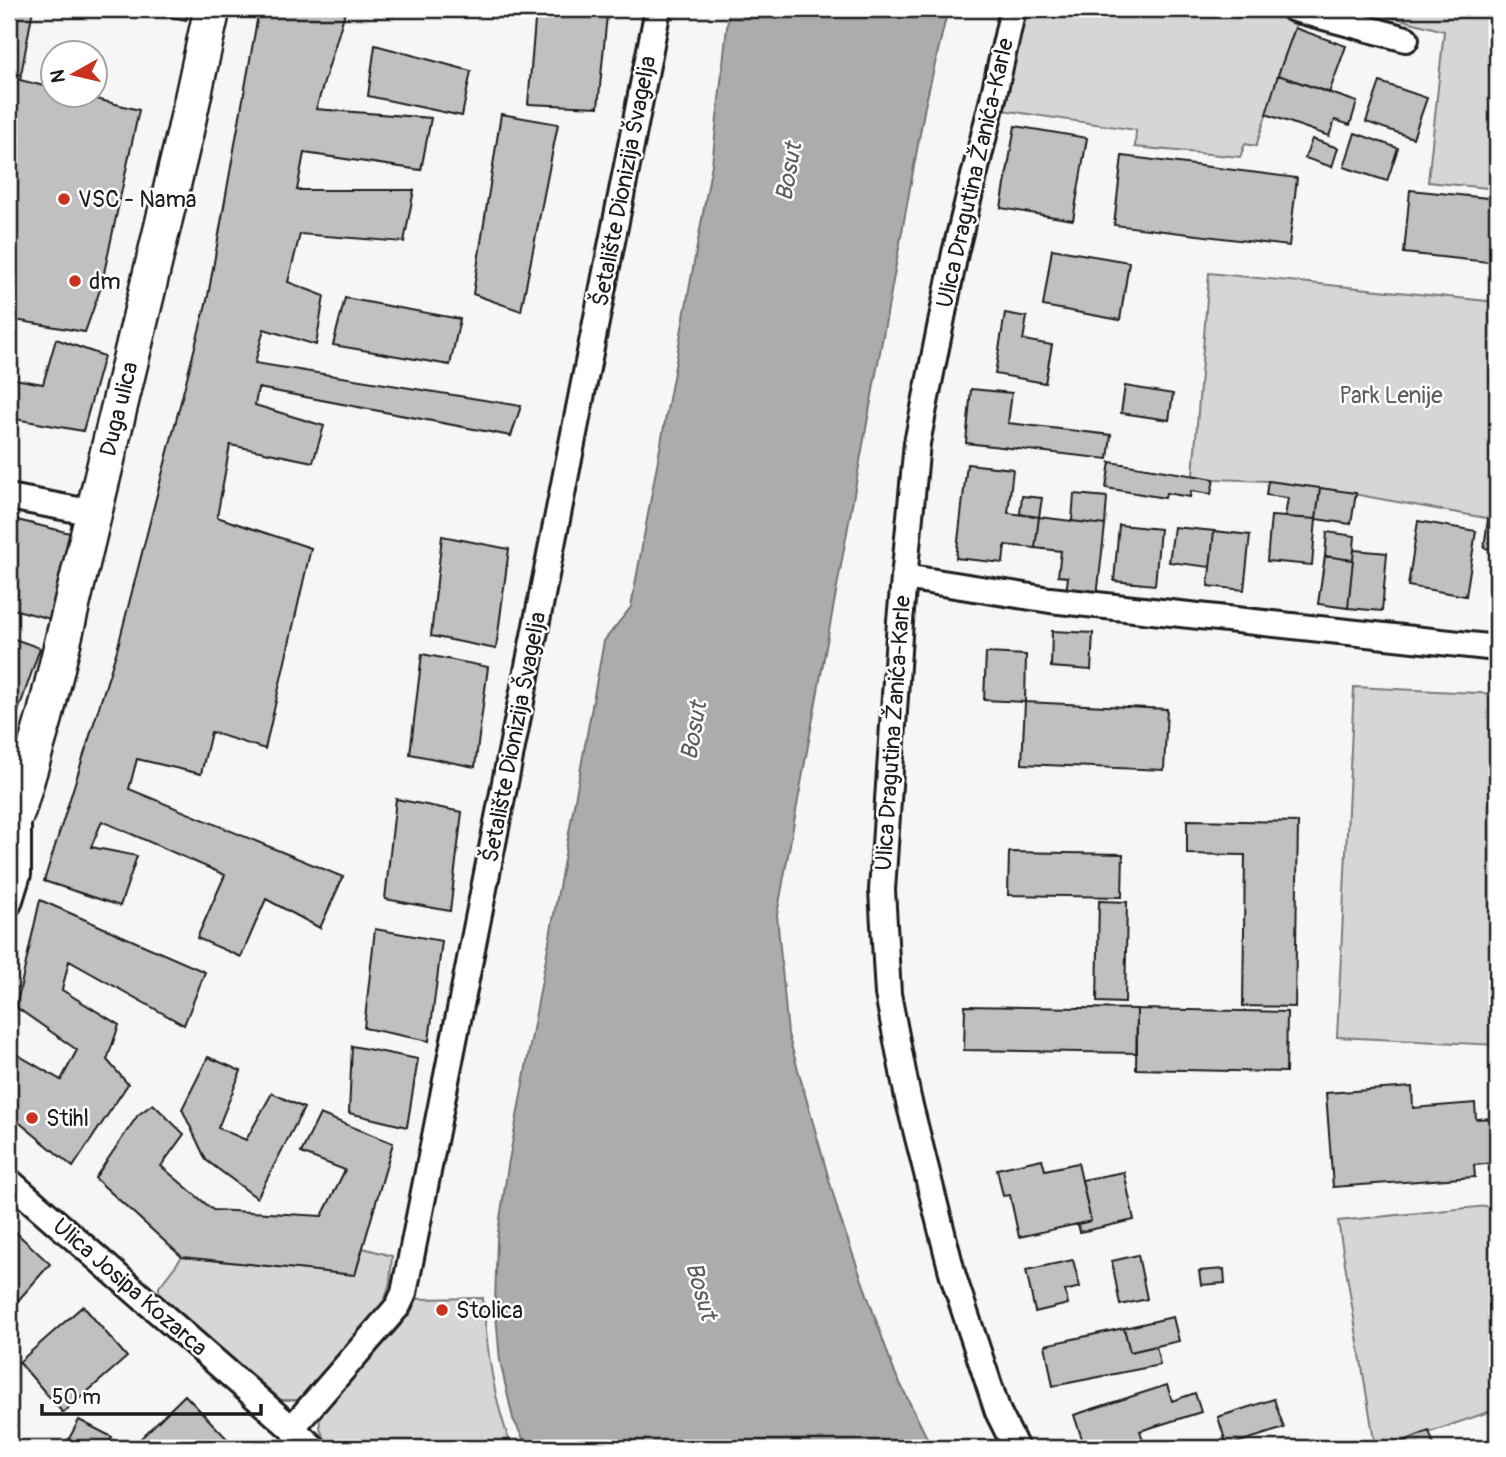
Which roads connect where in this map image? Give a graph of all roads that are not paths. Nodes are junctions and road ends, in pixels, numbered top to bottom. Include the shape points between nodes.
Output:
1 (212, 9) edge
2 (658, 9) edge
3 (1013, 9) edge
4 (1294, 9) edge
5 (1406, 39) dead end
6 (9, 497) edge
7 (94, 513) junction
8 (904, 577) junction
9 (1497, 648) edge
10 (14, 819) edge
11 (9, 903) edge
12 (9, 1181) edge
13 (292, 1428) junction
14 (314, 1448) edge
15 (1016, 1448) edge

1 - 7 main road, Duga ulica
2 - 13 street, Šetalište Dionizija Švagelja via 404,1293 398,1307
3 - 8 street, Ulica Dragutina Žanića-Karle via 955,253 917,443
4 - 5 street
6 - 7 street
7 - 10 main road, Duga ulica via 45,716
8 - 9 street via 1062,601
8 - 15 street, Ulica Dragutina Žanića-Karle via 882,890 888,994 908,1098 953,1276 998,1412
10 - 11 street, Duga ulica via 18,874
12 - 13 street, Ulica Josipa Kozarca
13 - 14 street, Ulica Josipa Kozarca

